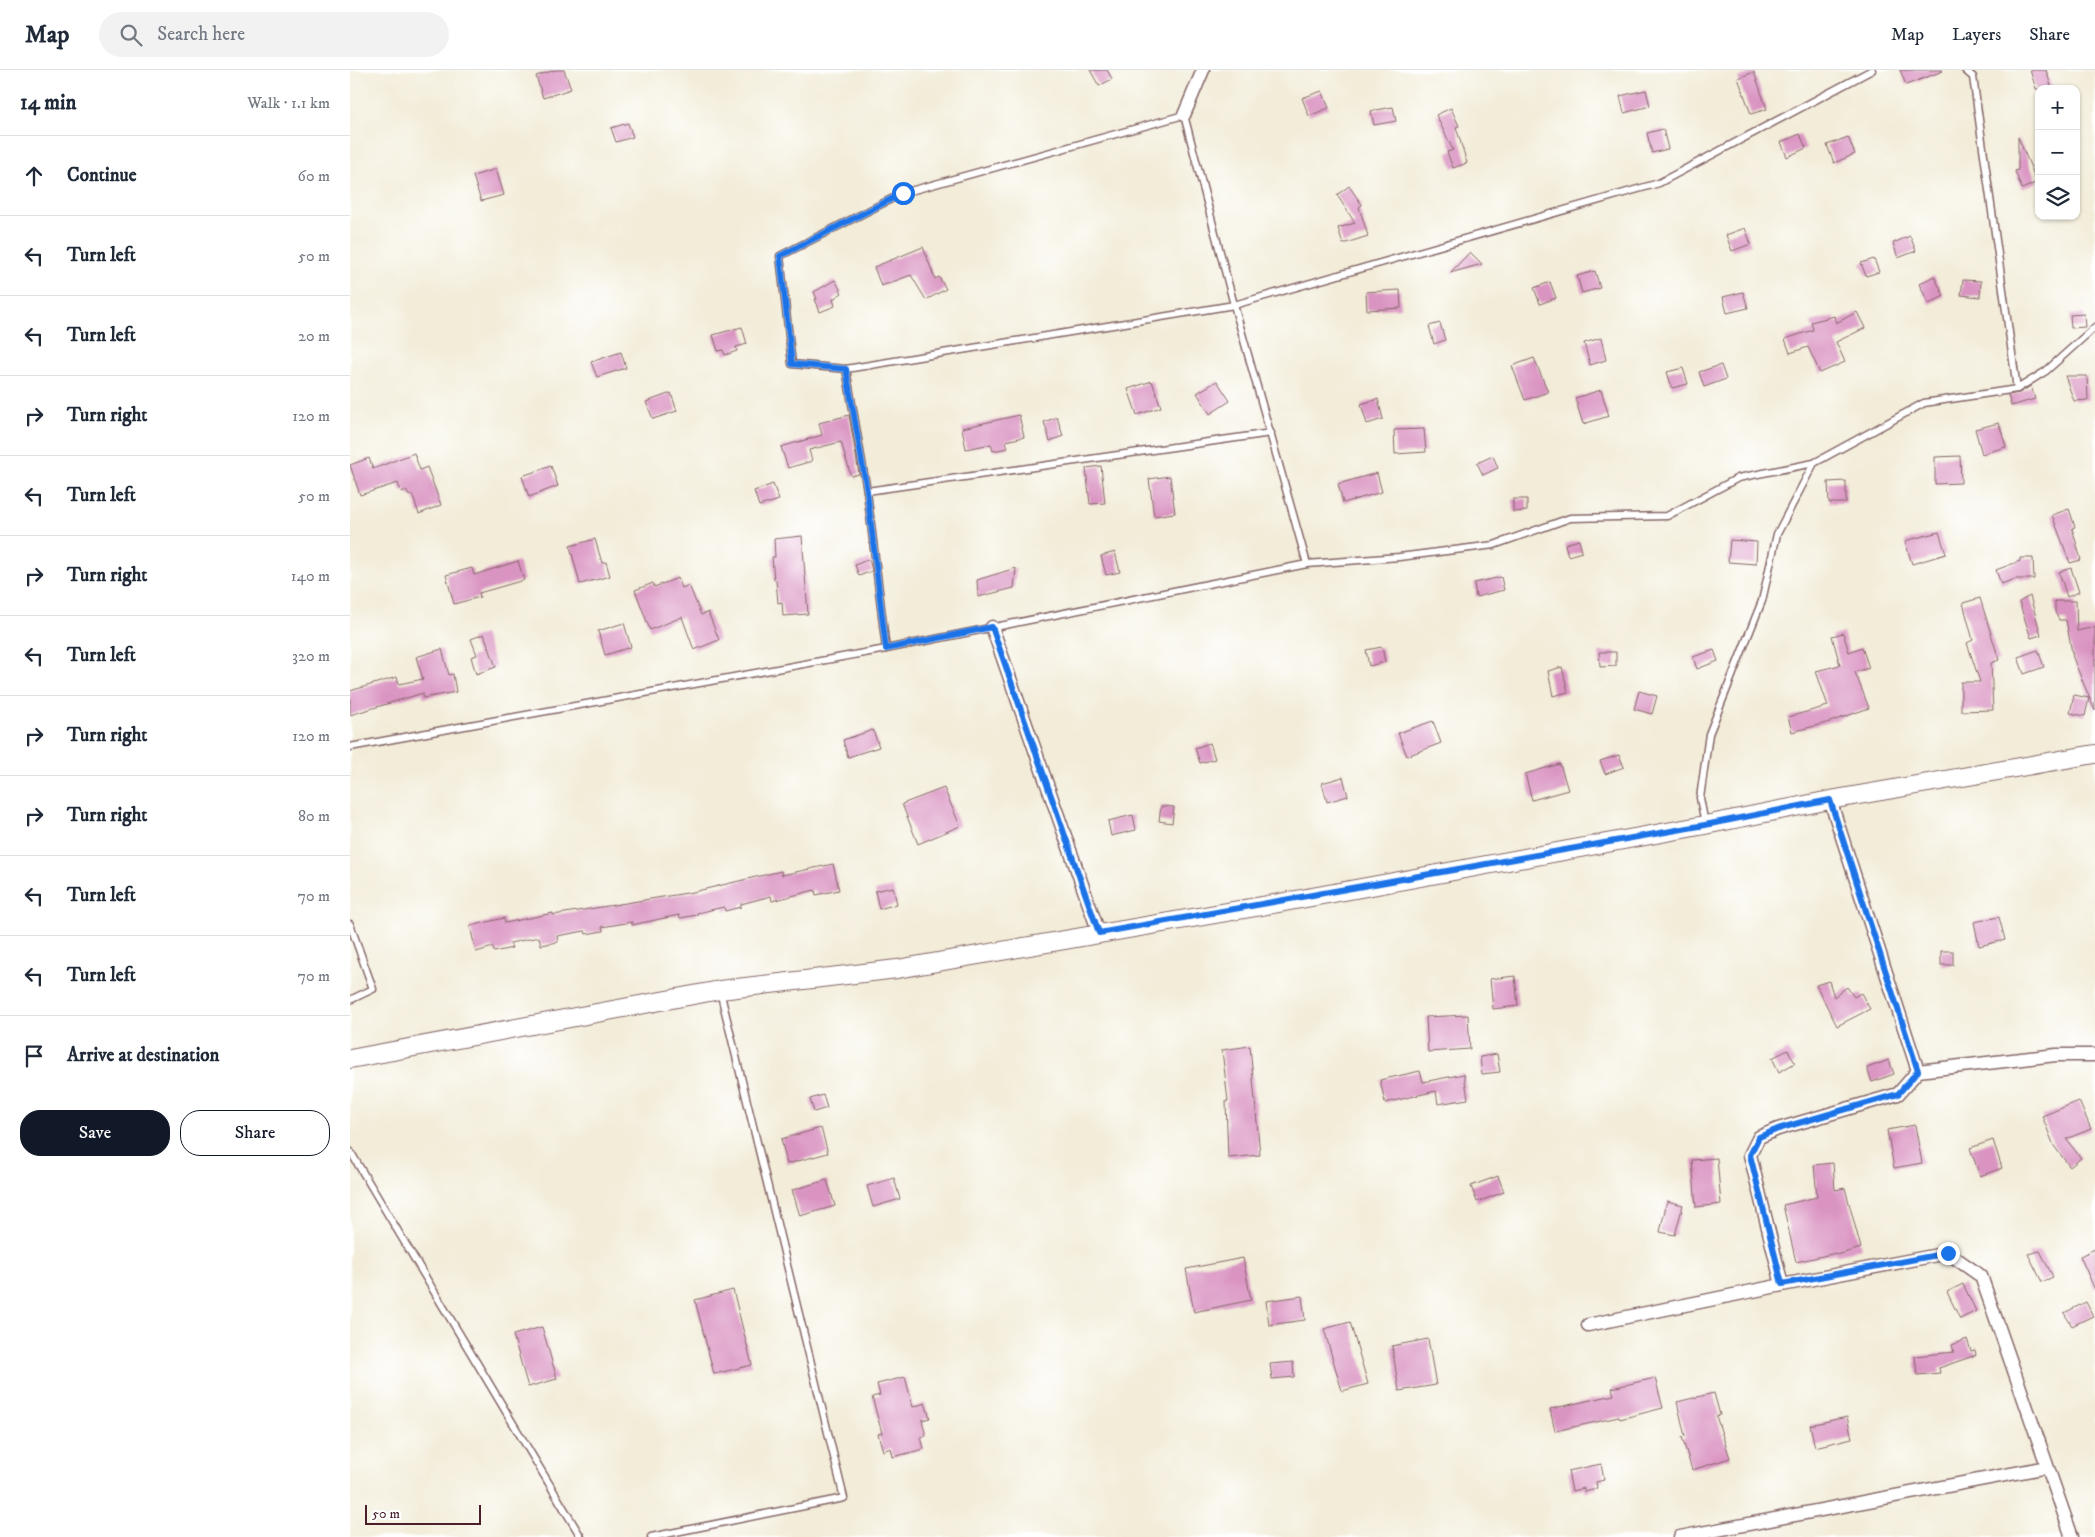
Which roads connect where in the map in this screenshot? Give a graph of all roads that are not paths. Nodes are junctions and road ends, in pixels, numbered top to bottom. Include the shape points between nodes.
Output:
1 (1203, 70) edge
2 (1872, 70) edge
3 (1965, 70) edge
4 (1184, 115) junction
5 (1234, 305) junction
6 (2095, 327) edge
7 (846, 369) junction
8 (2017, 389) junction
9 (1271, 433) junction
10 (1814, 463) junction
11 (867, 491) junction
12 (1307, 564) junction
13 (992, 627) junction
14 (886, 649) junction
15 (350, 747) edge
16 (2095, 754) edge
17 (1830, 800) junction
18 (1705, 825) junction
19 (350, 924) edge
20 (1099, 933) junction
21 (720, 990) junction
22 (350, 1000) edge
23 (2095, 1055) edge
24 (350, 1058) edge
25 (1918, 1071) junction
26 (350, 1151) edge
27 (1782, 1284) junction
28 (1588, 1325) dead end
29 (2046, 1467) junction
30 (581, 1537) edge
31 (651, 1537) edge
32 (1680, 1537) edge
33 (2072, 1537) edge

1 - 4 street
2 - 5 lane via 1659,183
3 - 8 lane via 1973,77
4 - 5 lane
4 - 7 lane via 903,193 780,256 792,364
5 - 7 lane
5 - 9 lane
6 - 8 lane via 2046,371
7 - 11 lane
8 - 10 lane via 1924,403
9 - 11 lane
9 - 12 lane
10 - 12 lane via 1738,478 1668,516 1570,518 1494,545
10 - 18 lane via 1777,534 1762,601 1709,734 1700,798
11 - 14 lane
12 - 13 lane
13 - 14 lane
13 - 20 street
14 - 15 lane
16 - 17 main road
17 - 18 main road
17 - 25 street
18 - 20 main road
19 - 22 lane via 373,989
20 - 21 main road via 897,969
21 - 24 main road
21 - 31 lane via 844,1498
23 - 25 street via 2056,1056
25 - 27 street via 1898,1094 1759,1137 1750,1155
26 - 30 lane
27 - 28 street
27 - 29 street via 1948,1253 1974,1271 1981,1276
29 - 32 street
29 - 33 street

